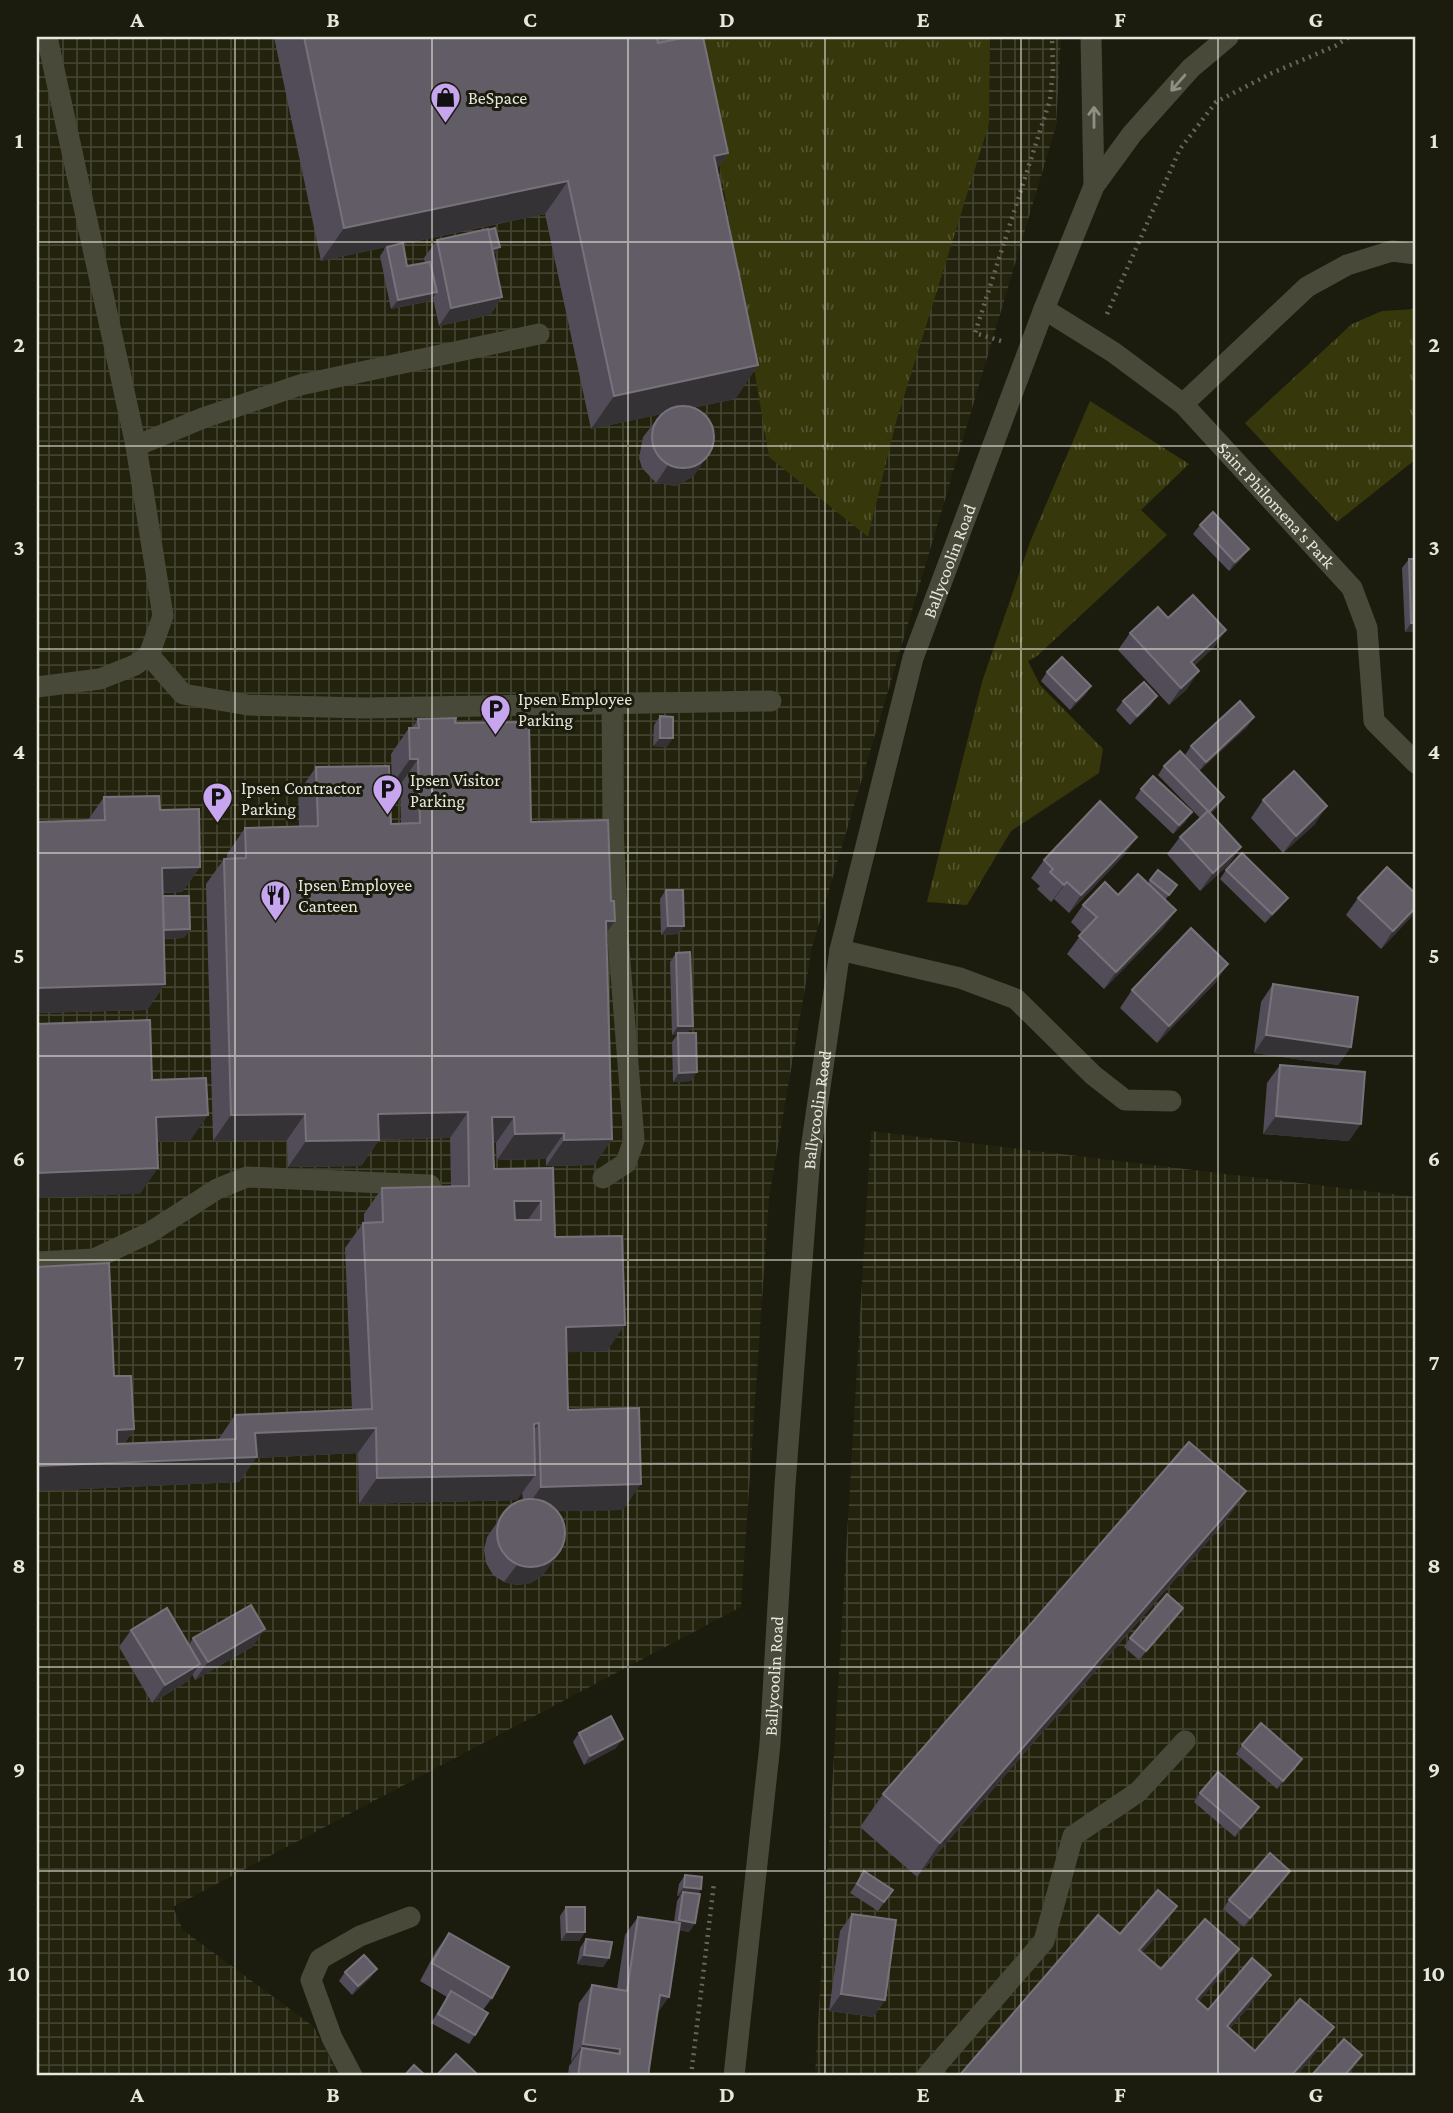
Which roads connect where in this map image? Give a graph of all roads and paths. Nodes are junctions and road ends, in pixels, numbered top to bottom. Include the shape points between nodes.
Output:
1 (47, 37) edge
2 (1052, 37) edge
3 (1091, 37) edge
4 (1228, 37) edge
5 (1349, 37) edge
6 (1094, 186) junction
7 (1416, 254) edge
8 (1044, 309) junction
9 (539, 334) dead end
10 (1095, 341) junction
11 (1029, 350) junction
12 (1183, 404) junction
13 (136, 446) junction
14 (149, 655) junction
15 (37, 687) edge
16 (771, 701) dead end
17 (612, 703) junction
18 (1416, 763) edge
19 (840, 950) junction
20 (1171, 1101) dead end
21 (603, 1178) dead end
22 (430, 1185) edge
23 (37, 1262) edge
24 (1185, 1741) dead end
25 (714, 1883) dead end
26 (411, 1917) dead end
27 (352, 2076) edge
28 (691, 2076) edge
29 (734, 2076) edge
30 (928, 2076) edge

1 - 13 main road
2 - 11 path via 1050,100 975,333
6 -> 3 main road, Ballycoolin Road
4 -> 6 main road, Ballycoolin Road via 1191,68 1132,134
5 - 10 path via 1216,102 1180,149
6 - 8 main road, Ballycoolin Road
7 - 12 main road via 1392,251 1347,265 1307,288
8 - 10 main road, Saint Philomena's Park
8 - 11 main road, Ballycoolin Road
9 - 13 main road via 300,385
10 - 12 main road, Saint Philomena's Park
11 - 19 main road, Ballycoolin Road via 913,658
12 - 18 main road, Saint Philomena's Park via 1352,588 1367,628 1374,721
13 - 14 main road via 163,616
14 - 15 main road via 100,678
14 - 17 main road via 183,694 248,705 365,708
16 - 17 main road
17 - 21 main road via 618,936 634,1140 626,1163
19 - 20 main road via 960,978 1016,999 1125,1100
19 - 29 main road, Ballycoolin Road via 810,1156 770,1744
22 - 23 main road via 247,1177 217,1189 149,1233 94,1259
24 - 30 main road via 1138,1792 1073,1836 1044,1941
25 - 28 path
26 - 27 main road via 360,1936 320,1959 311,1980

